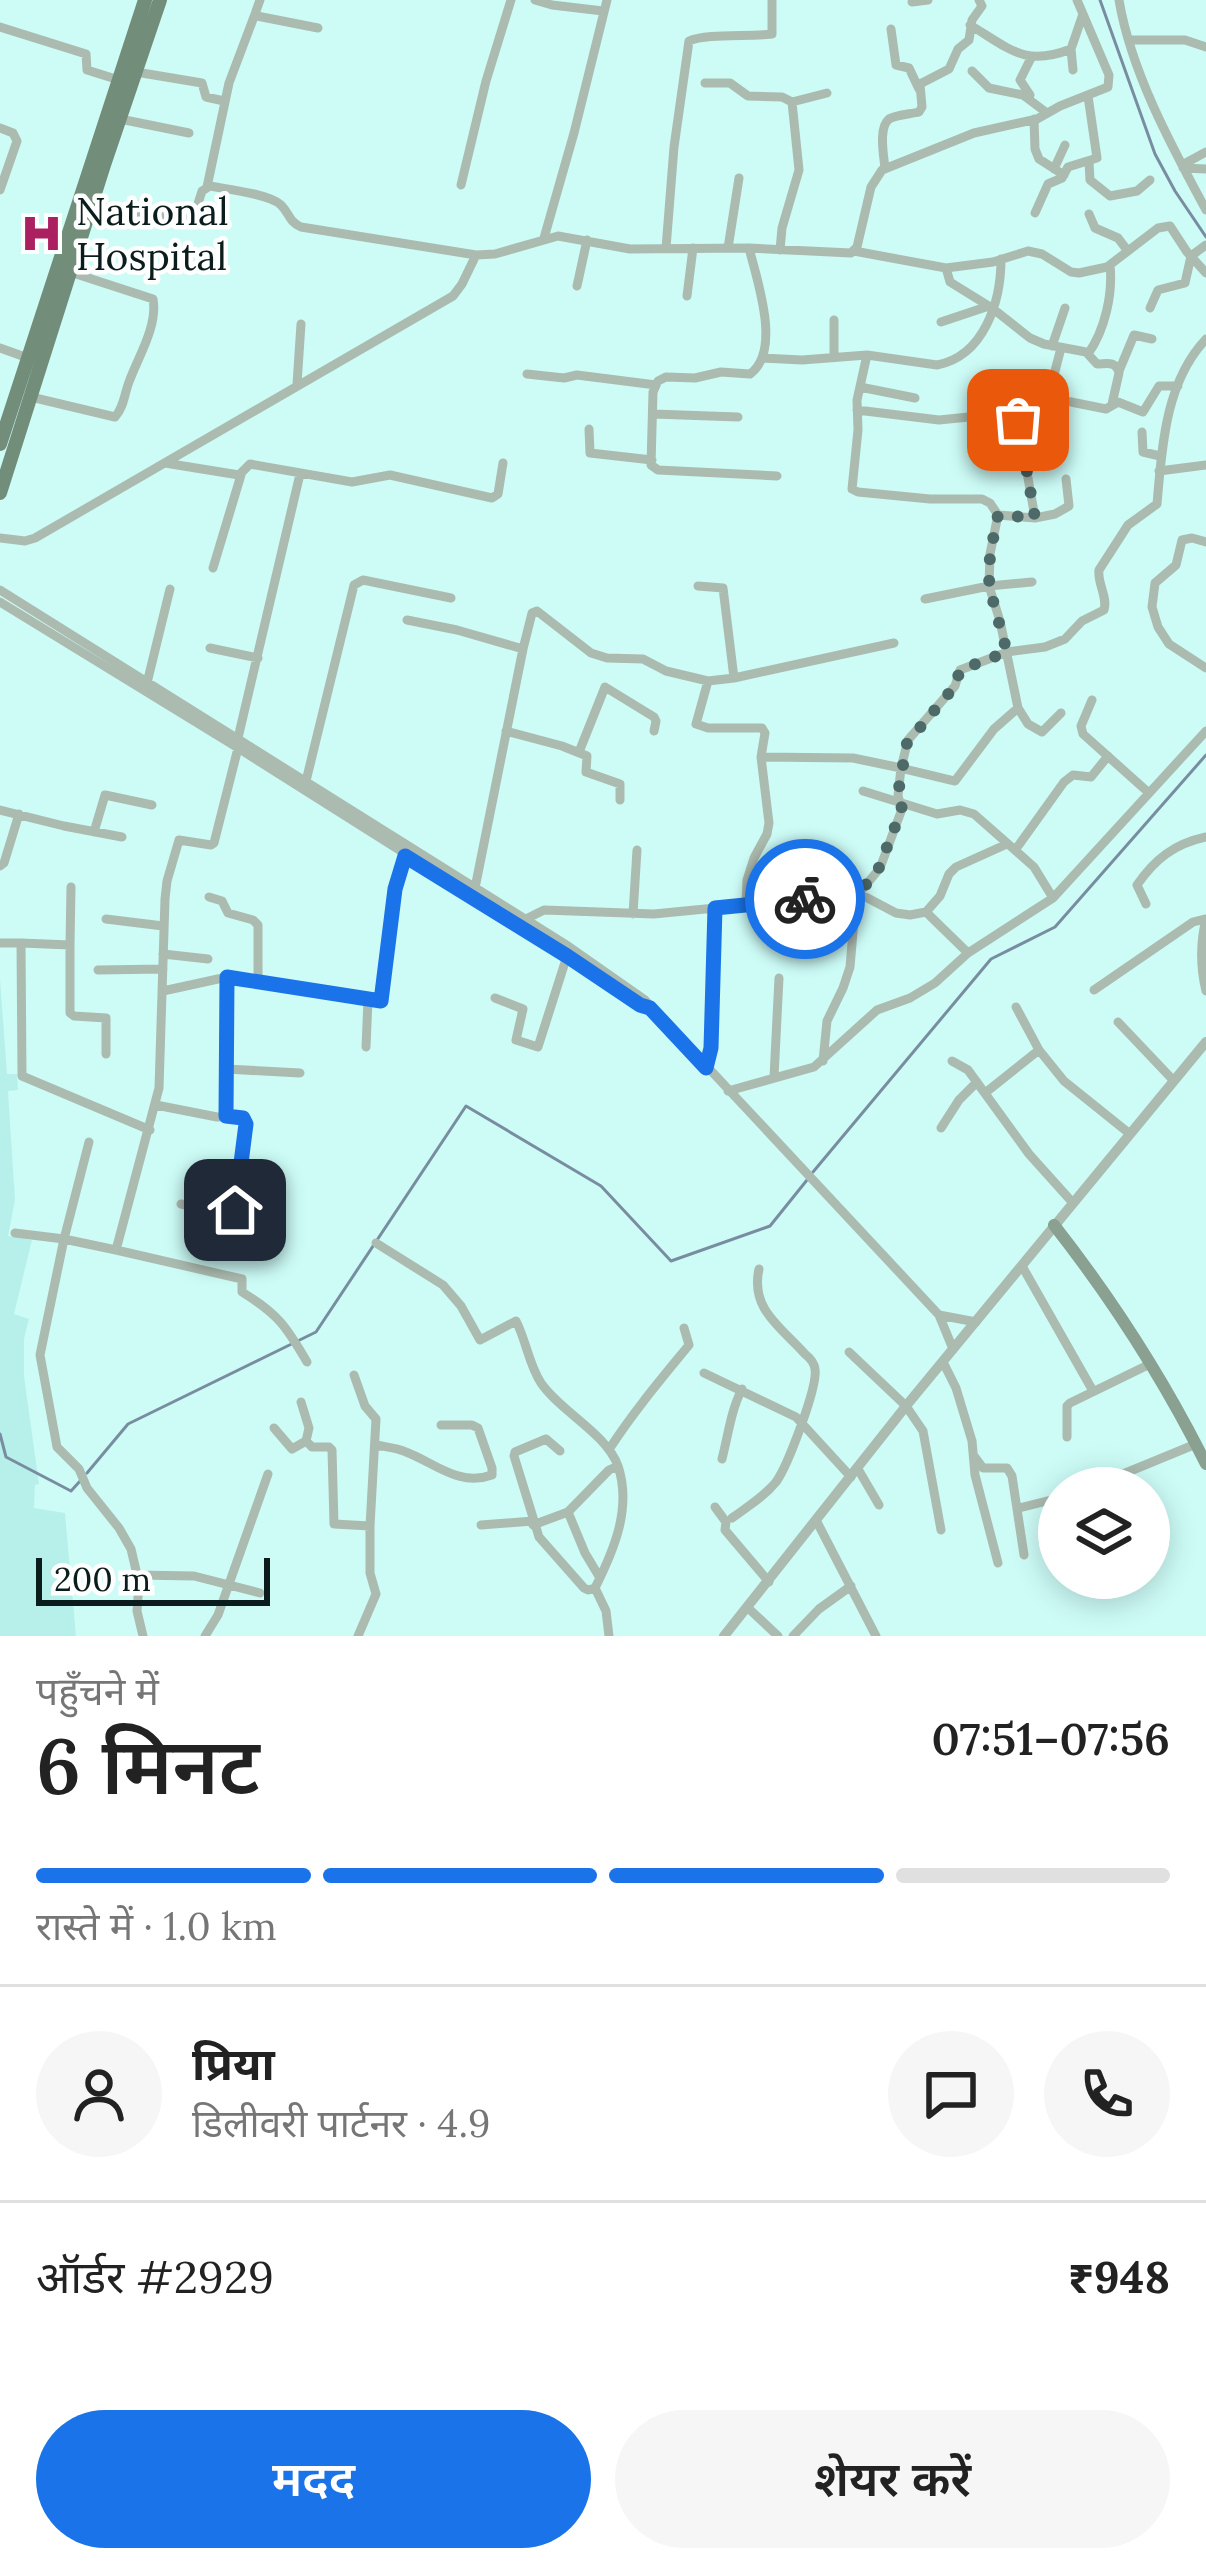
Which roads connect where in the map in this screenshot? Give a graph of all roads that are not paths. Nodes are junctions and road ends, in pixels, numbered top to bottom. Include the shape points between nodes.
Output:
1 (145, 0) edge
2 (160, 0) edge
3 (260, 0) edge
4 (511, 0) edge
5 (535, 0) edge
6 (772, 0) edge
7 (928, 0) edge
8 (979, 0) edge
9 (1077, 0) edge
10 (1119, 0) edge
11 (913, 2) edge
12 (605, 6) edge
13 (256, 14) junction
14 (1083, 14) junction
15 (970, 26) junction
16 (0, 27) edge
17 (318, 28) dead end
18 (891, 29) dead end
19 (1130, 40) junction
20 (1206, 47) edge
21 (1071, 49) junction
22 (1031, 58) junction
23 (1073, 70) dead end
24 (972, 71) dead end
25 (136, 72) junction
26 (118, 80) junction
27 (704, 83) dead end
28 (920, 89) junction
29 (827, 93) dead end
30 (1088, 96) junction
31 (1032, 100) junction
32 (224, 101) junction
33 (792, 102) junction
34 (1047, 113) junction
35 (120, 119) junction
36 (1034, 119) junction
37 (0, 128) edge
38 (189, 134) dead end
39 (1065, 146) dead end
40 (1206, 152) edge
41 (1089, 161) junction
42 (1183, 166) junction
43 (885, 169) junction
44 (1206, 169) edge
45 (1059, 172) junction
46 (739, 178) dead end
47 (1150, 180) dead end
48 (461, 185) dead end
49 (0, 187) edge
50 (207, 187) junction
51 (91, 206) junction
52 (1206, 210) edge
53 (1035, 213) dead end
54 (1089, 214) dead end
55 (544, 238) junction
56 (586, 240) junction
57 (666, 248) junction
58 (693, 248) junction
59 (728, 248) junction
60 (749, 248) junction
61 (780, 250) junction
62 (1127, 250) junction
63 (1198, 250) edge
64 (854, 251) junction
65 (476, 254) junction
66 (1001, 260) junction
67 (1110, 265) junction
68 (946, 268) junction
69 (70, 272) junction
70 (1206, 273) edge
71 (577, 286) dead end
72 (687, 296) dead end
73 (990, 307) junction
74 (1065, 308) dead end
75 (1150, 308) dead end
76 (834, 320) dead end
77 (940, 322) dead end
78 (301, 324) dead end
79 (1152, 339) dead end
80 (1206, 339) edge
81 (1057, 347) junction
82 (0, 348) edge
83 (866, 355) junction
84 (1088, 355) junction
85 (834, 356) junction
86 (28, 358) junction
87 (762, 358) junction
88 (1119, 371) junction
89 (527, 374) dead end
90 (1015, 379) dead end
91 (297, 384) junction
92 (656, 385) junction
93 (1178, 386) junction
94 (860, 387) junction
95 (31, 397) junction
96 (915, 398) dead end
97 (1111, 406) junction
98 (1054, 409) junction
99 (857, 410) junction
100 (652, 414) junction
101 (1013, 414) junction
102 (738, 417) dead end
103 (590, 428) dead end
104 (1142, 432) dead end
105 (0, 444) edge
106 (1160, 456) junction
107 (652, 460) junction
108 (162, 463) junction
109 (503, 463) dead end
110 (1206, 465) edge
111 (1159, 471) junction
112 (300, 474) junction
113 (241, 475) junction
114 (777, 476) dead end
115 (1066, 479) dead end
116 (0, 494) edge
117 (998, 515) junction
118 (1035, 518) junction
119 (0, 538) edge
120 (1206, 542) edge
121 (214, 568) dead end
122 (1033, 582) dead end
123 (698, 586) dead end
124 (989, 586) junction
125 (170, 589) dead end
126 (0, 590) edge
127 (451, 598) dead end
128 (926, 599) dead end
129 (0, 602) edge
130 (407, 620) dead end
131 (895, 644) dead end
132 (210, 648) dead end
133 (524, 649) junction
134 (1007, 652) junction
135 (258, 658) junction
136 (1206, 668) edge
137 (734, 678) junction
138 (708, 681) junction
139 (147, 682) junction
140 (1092, 700) dead end
141 (1018, 708) junction
142 (1060, 713) dead end
143 (506, 731) junction
144 (654, 731) dead end
145 (1206, 731) edge
146 (238, 743) junction
147 (579, 752) junction
148 (1108, 756) junction
149 (761, 757) junction
150 (901, 768) junction
151 (307, 781) junction
152 (863, 791) dead end
153 (1149, 793) junction
154 (620, 800) dead end
155 (902, 804) junction
156 (152, 805) dead end
157 (0, 810) edge
158 (19, 814) junction
159 (94, 832) junction
160 (122, 837) dead end
161 (1206, 837) edge
162 (1012, 847) junction
163 (637, 850) dead end
164 (405, 856) junction
165 (0, 866) edge
166 (71, 887) dead end
167 (475, 888) junction
168 (857, 893) junction
169 (209, 897) dead end
170 (1053, 898) junction
171 (1146, 904) dead end
172 (746, 905) junction
173 (715, 908) junction
174 (926, 912) junction
175 (633, 914) junction
176 (531, 915) junction
177 (106, 919) dead end
178 (1206, 919) edge
179 (163, 926) junction
180 (0, 943) edge
181 (21, 943) junction
182 (70, 945) junction
183 (968, 953) junction
184 (163, 954) junction
185 (567, 956) junction
186 (208, 959) dead end
187 (163, 969) junction
188 (98, 970) dead end
189 (227, 977) junction
190 (779, 978) dead end
191 (258, 980) junction
192 (1094, 990) dead end
193 (163, 991) junction
194 (1206, 991) edge
195 (495, 998) dead end
196 (368, 1000) junction
197 (1016, 1007) dead end
198 (650, 1008) junction
199 (1118, 1022) dead end
200 (1206, 1042) edge
201 (366, 1047) dead end
202 (1039, 1050) junction
203 (106, 1054) dead end
204 (824, 1061) junction
205 (952, 1061) dead end
206 (706, 1068) junction
207 (226, 1070) junction
208 (300, 1073) dead end
209 (774, 1078) junction
210 (1174, 1081) junction
211 (977, 1082) junction
212 (728, 1091) junction
213 (985, 1093) junction
214 (156, 1106) junction
215 (226, 1116) junction
216 (940, 1128) dead end
217 (150, 1130) junction
218 (1130, 1134) junction
219 (88, 1142) dead end
220 (1073, 1203) junction
221 (181, 1204) dead end
222 (1054, 1226) junction
223 (15, 1233) dead end
224 (64, 1239) junction
225 (376, 1243) dead end
226 (116, 1250) junction
227 (1022, 1265) junction
228 (759, 1269) dead end
229 (939, 1315) junction
230 (976, 1322) junction
231 (684, 1328) dead end
232 (953, 1348) junction
233 (850, 1352) dead end
234 (307, 1362) dead end
235 (943, 1363) junction
236 (1150, 1364) junction
237 (704, 1373) dead end
238 (354, 1376) dead end
239 (742, 1389) junction
240 (1093, 1391) junction
241 (301, 1402) dead end
242 (906, 1406) junction
243 (804, 1424) junction
244 (441, 1425) dead end
245 (274, 1428) dead end
246 (1067, 1437) dead end
247 (306, 1441) junction
248 (1196, 1444) junction
249 (376, 1445) junction
250 (610, 1448) junction
251 (560, 1451) dead end
252 (974, 1456) junction
253 (722, 1459) dead end
254 (1206, 1464) edge
255 (618, 1466) junction
256 (1140, 1467) edge
257 (854, 1473) junction
258 (268, 1474) dead end
259 (1038, 1503) edge
260 (879, 1505) dead end
261 (715, 1507) dead end
262 (1019, 1508) junction
263 (568, 1512) junction
264 (732, 1518) dead end
265 (817, 1522) junction
266 (533, 1523) junction
267 (370, 1526) junction
268 (481, 1526) dead end
269 (941, 1530) dead end
270 (1024, 1555) dead end
271 (998, 1563) dead end
272 (136, 1575) junction
273 (769, 1582) junction
274 (230, 1583) junction
275 (598, 1583) junction
276 (850, 1586) junction
277 (260, 1593) dead end
278 (747, 1607) junction
279 (143, 1636) edge
280 (205, 1636) edge
281 (358, 1636) edge
282 (609, 1636) edge
283 (724, 1636) edge
284 (778, 1636) edge
285 (793, 1636) edge
286 (876, 1636) edge

1 - 26 main road
2 - 25 main road
3 - 13 street
4 - 48 street
5 - 12 street
6 - 57 street via 772,34 689,39
7 - 11 street
8 - 15 street
9 - 14 street
10 - 19 street
12 - 55 street
13 - 17 street
13 - 32 street
14 - 21 street
14 - 30 street via 1110,79
15 - 22 street
15 - 28 street via 950,69
16 - 26 street via 86,53 89,71
18 - 28 street via 896,65 909,68
19 - 20 street
19 - 42 street
21 - 22 street
21 - 23 street
22 - 31 street via 1020,80
24 - 31 street via 988,88
25 - 32 street via 200,82 206,98
25 - 35 main road
26 - 86 main road
27 - 33 street
28 - 43 street via 919,112 884,126
29 - 33 street
30 - 34 street
30 - 41 street via 1097,156
31 - 34 street
32 - 50 street
33 - 61 street via 799,164
34 - 36 street
35 - 38 street
35 - 51 main road
36 - 43 street
36 - 45 street via 1037,155
37 - 49 street via 16,138
39 - 45 street
40 - 42 street
41 - 45 street
41 - 47 street via 1090,180 1110,196
42 - 44 street
42 - 52 street
43 - 64 street via 871,187
45 - 53 street
46 - 59 street
50 - 51 street via 186,220
50 - 65 street via 273,199 301,227
51 - 69 main road
54 - 62 street
55 - 56 street
55 - 65 street
56 - 57 street
56 - 71 street
57 - 58 street
58 - 59 street
58 - 72 street
59 - 60 street
60 - 61 street
60 - 87 street via 765,317
61 - 64 street
62 - 63 street via 1170,226
62 - 67 street
63 - 70 street
63 - 75 street via 1186,281 1158,290
64 - 68 street
65 - 91 street via 452,296
66 - 67 street via 1028,251 1071,272
66 - 68 street
66 - 73 street
67 - 84 street via 1110,296
68 - 73 street via 950,282
69 - 95 main road
69 - 95 street via 153,299 143,350 115,417
73 - 77 street
73 - 81 street via 1030,338
73 - 83 street via 977,342 947,363
74 - 81 street
76 - 85 street
78 - 91 street
79 - 88 street via 1134,334
80 - 93 street
81 - 84 street
81 - 98 street
82 - 86 street
83 - 85 street
83 - 94 street
84 - 88 street
85 - 87 street
86 - 105 main road
87 - 92 street via 750,374 666,377
88 - 97 street
89 - 92 street
90 - 101 street
91 - 108 street
92 - 100 street
93 - 97 street via 1159,386 1143,412
93 - 106 street
94 - 96 street
94 - 99 street
95 - 116 main road
97 - 98 street via 1066,401
98 - 101 street
99 - 101 street via 938,420
99 - 117 street via 852,489 982,499
100 - 102 street
100 - 107 street
101 - 118 street
103 - 107 street via 590,453
104 - 106 street via 1144,453
106 - 111 street
107 - 114 street via 658,470
108 - 113 street
108 - 119 street via 35,538
109 - 112 street via 492,498 390,476 357,483
110 - 111 street
111 - 134 street via 1157,504 1128,525 1099,570 1106,607 1066,639
112 - 113 street via 250,464
112 - 135 street
113 - 121 street
115 - 118 street via 1070,506
117 - 118 street
117 - 124 street
120 - 136 street via 1182,540 1152,602 1169,644
122 - 124 street
123 - 137 street via 723,588
124 - 128 street
124 - 134 street
125 - 139 street
126 - 139 street
127 - 151 street via 357,582
129 - 146 street
130 - 133 street
131 - 137 street
132 - 135 street
133 - 138 street via 537,610 591,653 643,659
133 - 143 street
134 - 141 street
134 - 150 street via 960,670 908,740
135 - 146 street
137 - 138 street
138 - 149 street via 696,724 762,728
139 - 146 street
140 - 148 street via 1082,730
141 - 142 street via 1042,732
141 - 150 street via 956,781
143 - 147 street
143 - 167 street
144 - 147 street via 654,716 604,687
145 - 153 street
146 - 151 street
146 - 164 street
146 - 179 street via 214,843 177,843
147 - 154 street via 586,772 620,784
148 - 153 street
148 - 162 street via 1091,777 1070,776
149 - 150 street
149 - 172 street via 769,823
150 - 155 street
151 - 167 street
152 - 155 street
153 - 170 street
155 - 162 street via 970,812
155 - 168 street via 880,868
156 - 159 street via 105,796
157 - 158 street
158 - 159 street
158 - 165 street
159 - 160 street
161 - 171 street via 1171,849 1149,869 1137,886
162 - 170 street
162 - 174 street via 956,867
163 - 175 street
164 - 185 street
164 - 196 street via 383,998
166 - 182 street
167 - 176 street
168 - 172 street
168 - 174 street via 896,913
168 - 204 street via 850,967 827,1021
169 - 191 street via 258,925
170 - 183 street
172 - 173 street
173 - 175 street
173 - 206 street
174 - 183 street
175 - 176 street
176 - 198 street
177 - 179 street
178 - 192 street
178 - 194 street
179 - 184 street
180 - 181 street
181 - 182 street
181 - 217 street via 22,1076
182 - 203 street via 70,1013 106,1018
183 - 204 street via 934,983 870,1015
184 - 186 street
184 - 187 street
185 - 195 street via 538,1048 516,1040 523,1009
185 - 198 street
187 - 188 street
187 - 193 street
189 - 191 street
189 - 193 street
189 - 207 street
190 - 209 street
191 - 196 street
193 - 214 street
196 - 201 street
197 - 202 street
198 - 206 street
199 - 210 street
200 - 210 street
202 - 213 street
202 - 218 street via 1064,1082
204 - 209 street
205 - 211 street
206 - 212 street
207 - 208 street
207 - 215 street
209 - 212 street
210 - 218 street
211 - 213 street
211 - 216 street
212 - 229 street
213 - 220 street
214 - 215 street
214 - 217 street
215 - 221 street via 246,1124 233,1213
217 - 226 street
218 - 220 street
219 - 224 street
220 - 222 street
222 - 227 street
222 - 236 main road
223 - 224 street
224 - 226 street
224 - 272 street via 40,1355 54,1439 125,1536
225 - 250 street via 443,1285 480,1340 517,1321 540,1382
226 - 234 street via 242,1279 242,1292 286,1325
227 - 230 street
227 - 240 street
228 - 243 street via 761,1305 815,1368
229 - 230 street
229 - 232 street
230 - 232 street
231 - 250 street via 687,1348
232 - 235 street
233 - 242 street
235 - 242 street
235 - 252 street
236 - 240 street
236 - 248 main road
237 - 239 street
238 - 249 street via 375,1418
239 - 243 street
239 - 253 street
240 - 246 street via 1067,1406
241 - 247 street
242 - 257 street
242 - 269 street via 925,1436
243 - 257 street
243 - 264 street via 774,1485
244 - 249 street via 478,1428 491,1475 452,1475
245 - 247 street via 292,1449
247 - 267 street via 332,1448 334,1524
248 - 254 main road
248 - 256 street
249 - 267 street
250 - 255 street
251 - 266 street via 546,1439 514,1453
252 - 262 street via 983,1468 1009,1470
252 - 271 street
255 - 263 street
255 - 275 street via 618,1535
257 - 260 street
257 - 265 street
258 - 274 street
259 - 262 street
261 - 273 street
262 - 270 street
263 - 266 street
263 - 275 street
265 - 273 street
265 - 276 street
266 - 268 street
266 - 275 street via 584,1588
267 - 281 street via 376,1594
272 - 274 street
272 - 279 street
273 - 278 street
274 - 277 street
274 - 280 street
275 - 282 street
276 - 285 street
276 - 286 street
278 - 283 street
278 - 284 street

